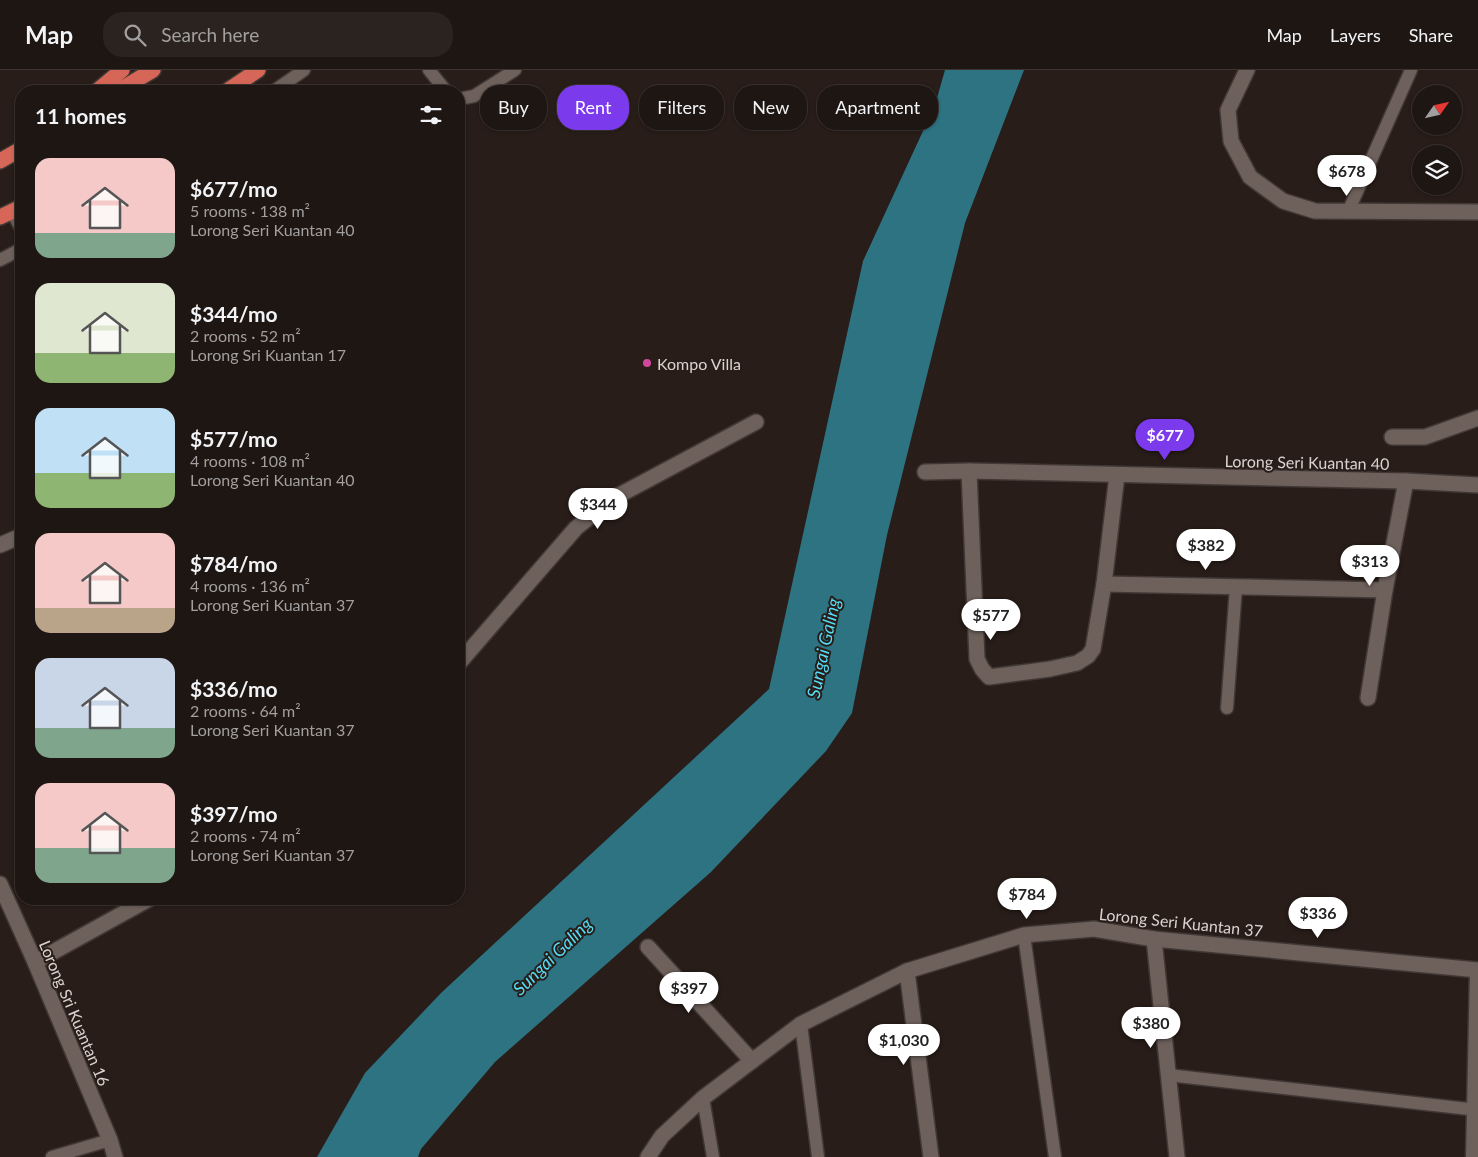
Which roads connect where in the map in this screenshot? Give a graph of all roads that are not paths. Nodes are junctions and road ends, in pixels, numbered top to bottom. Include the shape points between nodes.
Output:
1 (122, 70) edge
2 (153, 70) edge
3 (258, 70) edge
4 (304, 70) edge
5 (429, 70) edge
6 (515, 70) edge
7 (1247, 70) edge
8 (1411, 70) edge
9 (104, 85) edge
10 (128, 85) edge
11 (236, 85) edge
12 (283, 85) edge
13 (441, 85) edge
14 (465, 98) edge
15 (15, 152) edge
16 (0, 161) edge
17 (1348, 212) junction
18 (1478, 212) edge
19 (15, 252) edge
20 (0, 260) edge
21 (1478, 418) edge
22 (756, 422) dead end
23 (1392, 437) dead end
24 (969, 471) junction
25 (925, 472) dead end
26 (1117, 475) junction
27 (1406, 482) junction
28 (1478, 485) edge
29 (15, 539) edge
30 (0, 546) edge
31 (1104, 584) junction
32 (1236, 587) junction
33 (1385, 590) junction
34 (465, 656) edge
35 (1368, 698) dead end
36 (1227, 708) dead end
37 (0, 884) edge
38 (138, 905) edge
39 (1024, 935) junction
40 (1154, 939) junction
41 (648, 947) dead end
42 (35, 962) junction
43 (1477, 970) edge
44 (907, 972) junction
45 (801, 1024) junction
46 (752, 1061) junction
47 (1168, 1075) junction
48 (703, 1098) junction
49 (1475, 1109) edge
50 (110, 1140) junction
51 (52, 1157) edge
52 (115, 1157) edge
53 (648, 1157) edge
54 (713, 1157) edge
55 (818, 1157) edge
56 (931, 1157) edge
57 (1055, 1157) edge
58 (1177, 1157) edge
59 (1472, 1157) edge

1 - 9 highway
2 - 10 highway
3 - 11 highway
4 - 12 lane
5 - 13 lane
6 - 14 lane via 474,96
7 - 17 street via 1228,110 1231,141 1250,177 1283,201 1315,211
8 - 17 lane
15 - 16 highway
17 - 18 street
19 - 20 lane
21 - 23 street via 1425,437
22 - 34 street via 612,499 576,528
24 - 25 street, Lorong Seri Kuantan 40
24 - 26 street, Lorong Seri Kuantan 40
24 - 31 street via 977,660 989,677 1050,669 1077,663 1088,656 1093,648
26 - 27 street, Lorong Seri Kuantan 40
26 - 31 street
27 - 28 street, Lorong Seri Kuantan 40
27 - 33 street
29 - 30 street
31 - 32 street
32 - 33 street
32 - 36 lane
33 - 35 street
37 - 42 street, Lorong Sri Kuantan 16
38 - 42 street
39 - 40 street, Lorong Seri Kuantan 37 via 1094,929
39 - 44 street, Lorong Seri Kuantan 37
39 - 57 lane
40 - 43 street, Lorong Seri Kuantan 37
40 - 47 street
41 - 46 street
42 - 50 street, Lorong Sri Kuantan 16
43 - 49 lane
44 - 45 street, Lorong Seri Kuantan 37
44 - 56 street
45 - 46 street, Lorong Seri Kuantan 37
45 - 55 lane
46 - 48 street, Lorong Seri Kuantan 37
47 - 49 lane
47 - 58 street
48 - 53 street, Lorong Seri Kuantan 37 via 662,1136
48 - 54 lane
49 - 59 lane
50 - 51 lane
50 - 52 street, Lorong Sri Kuantan 16

